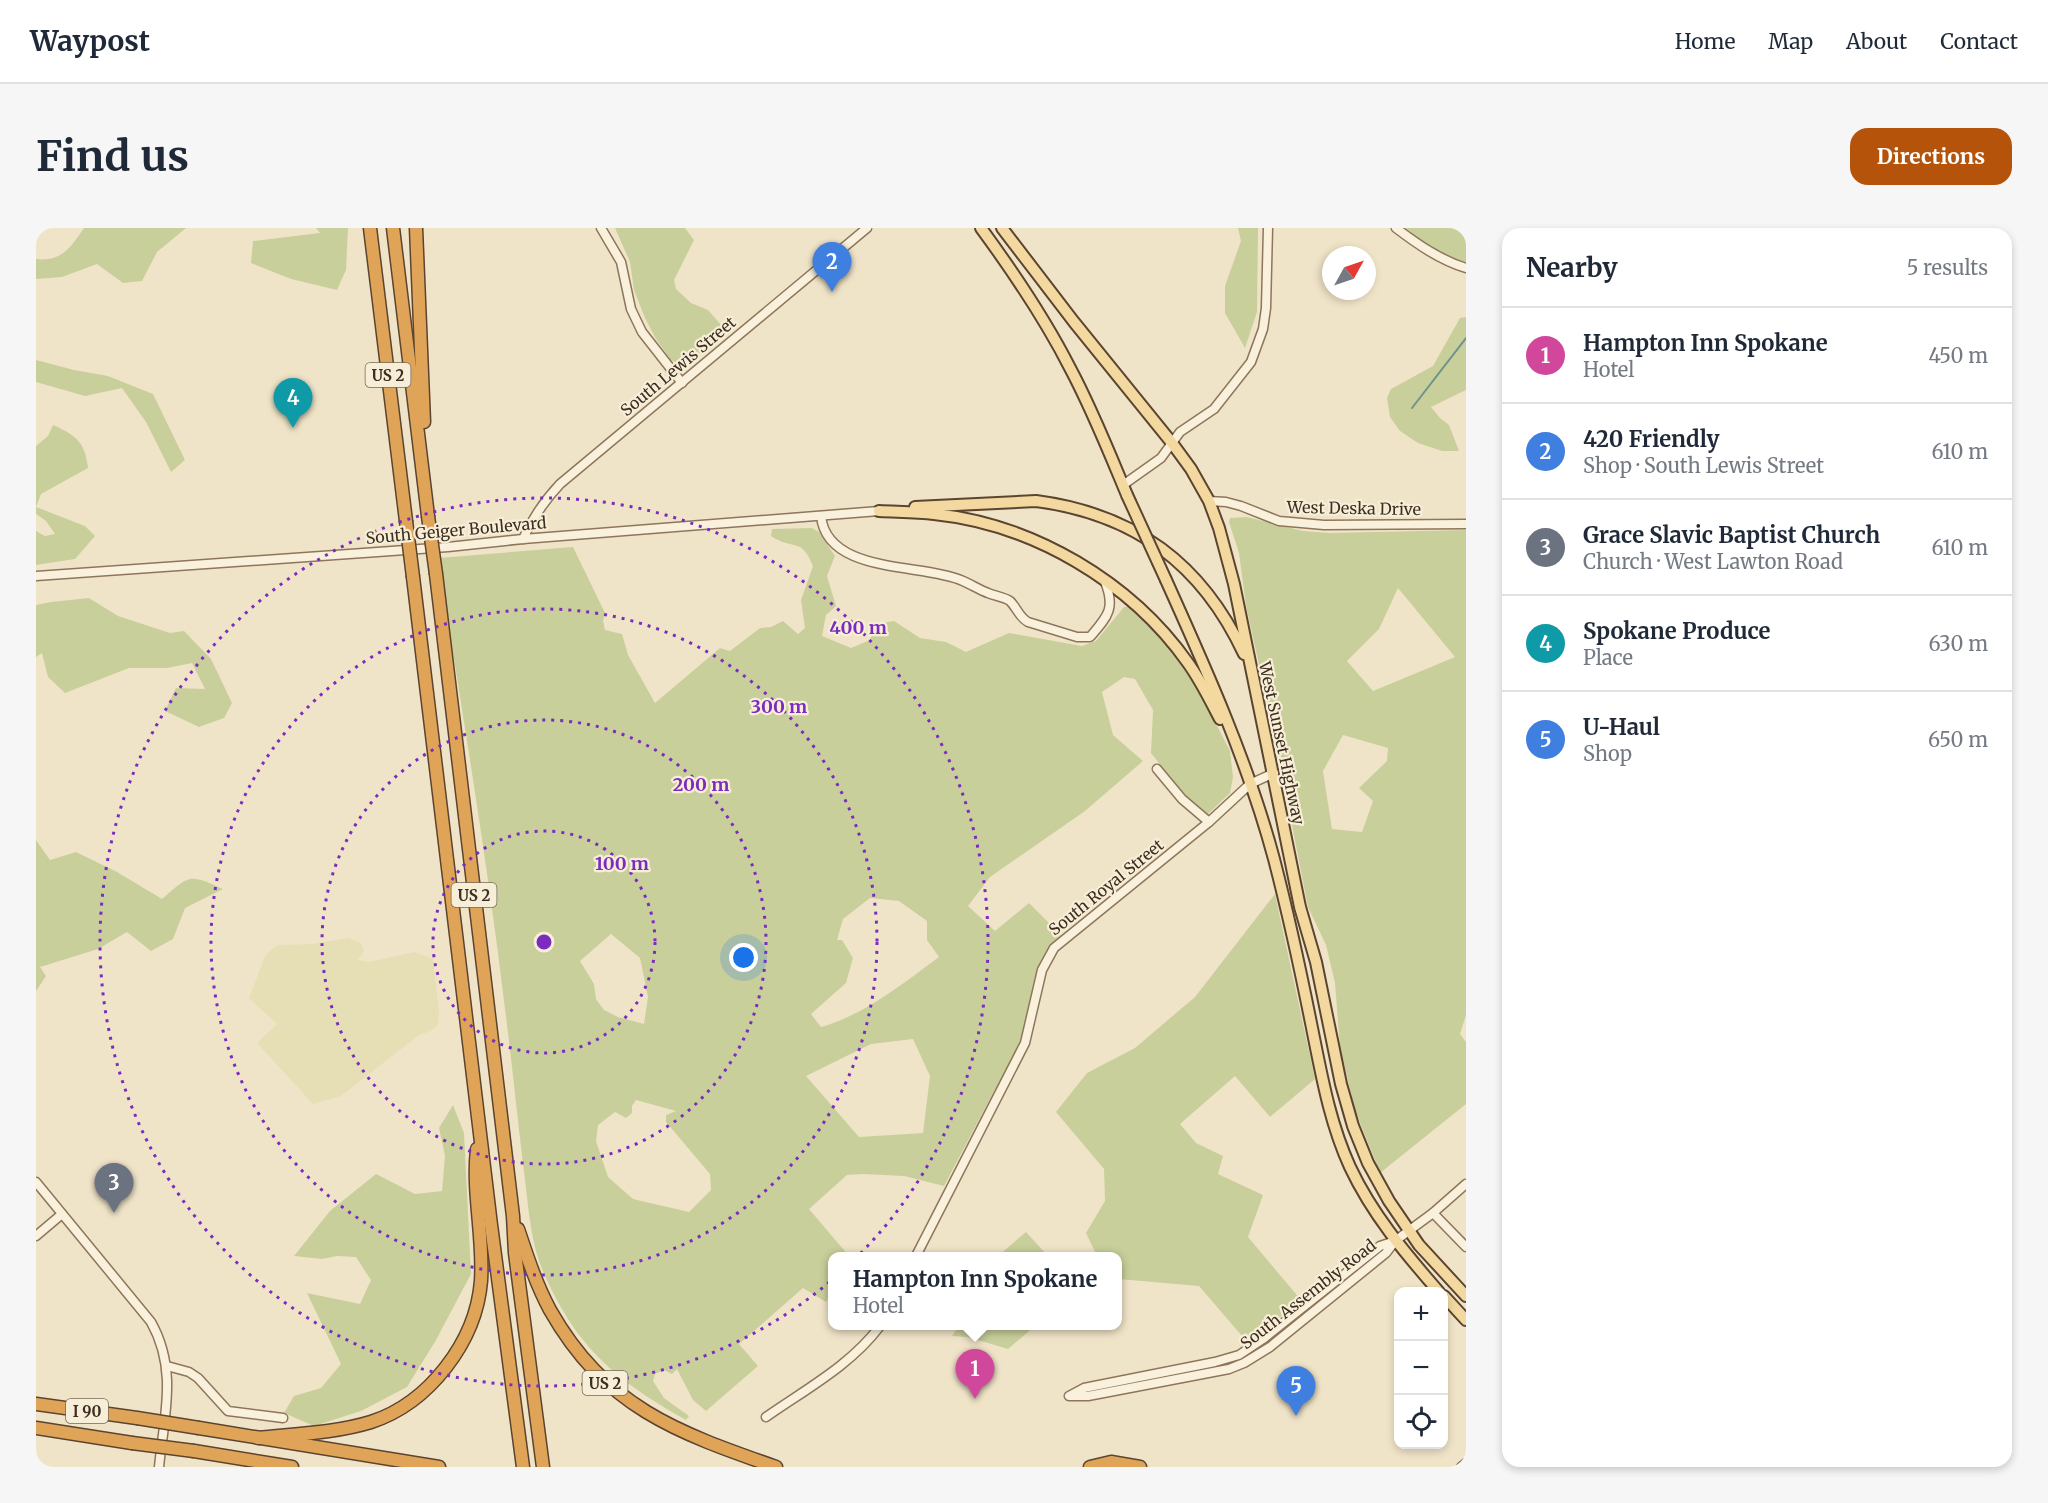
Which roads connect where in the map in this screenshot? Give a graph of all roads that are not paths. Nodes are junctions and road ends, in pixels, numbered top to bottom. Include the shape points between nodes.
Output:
1 (370, 228) edge
2 (393, 228) edge
3 (416, 228) edge
4 (601, 228) edge
5 (867, 228) edge
6 (981, 228) edge
7 (1002, 228) edge
8 (1269, 228) edge
9 (1396, 228) edge
10 (1466, 268) edge
11 (682, 383) junction
12 (1172, 443) junction
13 (423, 471) junction
14 (1125, 490) junction
15 (1209, 501) junction
16 (879, 512) junction
17 (821, 516) junction
18 (1466, 524) edge
19 (523, 539) junction
20 (36, 576) edge
21 (1105, 582) junction
22 (1135, 605) junction
23 (1111, 607) junction
24 (1252, 674) junction
25 (1157, 769) dead end
26 (1245, 769) junction
27 (1274, 773) junction
28 (1250, 784) junction
29 (1209, 822) junction
30 (479, 1127) junction
31 (36, 1182) edge
32 (1466, 1184) edge
33 (1433, 1213) junction
34 (62, 1214) junction
35 (513, 1216) junction
36 (1410, 1230) junction
37 (36, 1236) edge
38 (1395, 1241) junction
39 (1466, 1247) edge
40 (919, 1252) edge
41 (1436, 1287) edge
42 (1466, 1296) edge
43 (1448, 1301) edge
44 (1466, 1320) edge
45 (877, 1330) edge
46 (167, 1366) junction
47 (36, 1404) edge
48 (766, 1417) dead end
49 (283, 1418) dead end
50 (36, 1428) edge
51 (258, 1438) junction
52 (1466, 1463) edge
53 (159, 1467) edge
54 (292, 1467) edge
55 (439, 1467) edge
56 (523, 1467) edge
57 (543, 1467) edge
58 (776, 1467) edge
59 (1090, 1467) edge
60 (1140, 1467) edge
61 (1461, 1467) edge

1 - 30 highway, US 2, bridge
2 - 13 highway, US 2
3 - 13 highway
4 - 11 street via 621,262 642,332
5 - 11 street, South Lewis Street
6 - 14 main road, West Sunset Highway via 1059,347
7 - 12 main road, West Sunset Highway
8 - 12 street via 1266,309 1251,362 1214,409 1180,432
9 - 10 street
11 - 19 street, South Lewis Street via 560,484 532,518
12 - 14 street
12 - 15 main road, West Sunset Highway
13 - 35 highway, US 2, bridge
14 - 26 main road, West Sunset Highway, bridge via 1214,686
15 - 18 street, West Deska Drive via 1241,506 1279,521 1324,525
15 - 24 main road, West Sunset Highway via 1229,564
16 - 17 street, South Geiger Boulevard
16 - 21 main road via 935,514 997,527 1053,549
16 - 24 main road via 1036,501 1112,519 1155,544 1200,583 1234,634
17 - 19 street, South Geiger Boulevard
17 - 23 street via 827,537 850,554 962,580 1008,600 1028,622 1058,632 1089,638
19 - 20 street, South Geiger Boulevard
21 - 22 main road
21 - 23 street
22 - 23 street
22 - 26 main road via 1170,640 1202,683
24 - 27 main road, West Sunset Highway
25 - 29 street via 1182,799
26 - 28 main road, West Sunset Highway
27 - 28 street, South Royal Street
27 - 36 main road, West Sunset Highway via 1300,907 1349,1112 1371,1170
28 - 29 street, South Royal Street
28 - 38 main road, West Sunset Highway via 1279,879 1332,1117 1351,1168
29 - 40 street, South Royal Street via 1054,948 1042,970 1025,1043
30 - 51 highway via 475,1168 481,1281 471,1322 447,1366 402,1407 373,1421 336,1430
30 - 56 highway, US 2
31 - 34 street
32 - 33 street, South Assembly Road
33 - 36 street, South Assembly Road
33 - 39 street
34 - 37 street
34 - 46 street via 151,1322
35 - 57 highway, US 2
35 - 58 highway, US 2 via 549,1308 566,1336 607,1384 672,1427
36 - 38 street, South Assembly Road
36 - 42 main road, West Sunset Highway via 1428,1256
38 - 38 street, South Assembly Road via 1380,1246 1239,1355 1084,1388 1069,1396 1100,1394 1244,1363 1307,1317 1386,1253
38 - 41 main road, West Sunset Highway
43 - 44 main road
45 - 48 street via 852,1357
46 - 49 street via 198,1378 228,1411
46 - 53 street
47 - 51 highway, I 90, bridge
50 - 54 highway, I 90, bridge
51 - 55 highway, I 90
52 - 61 street
59 - 60 highway via 1111,1462

